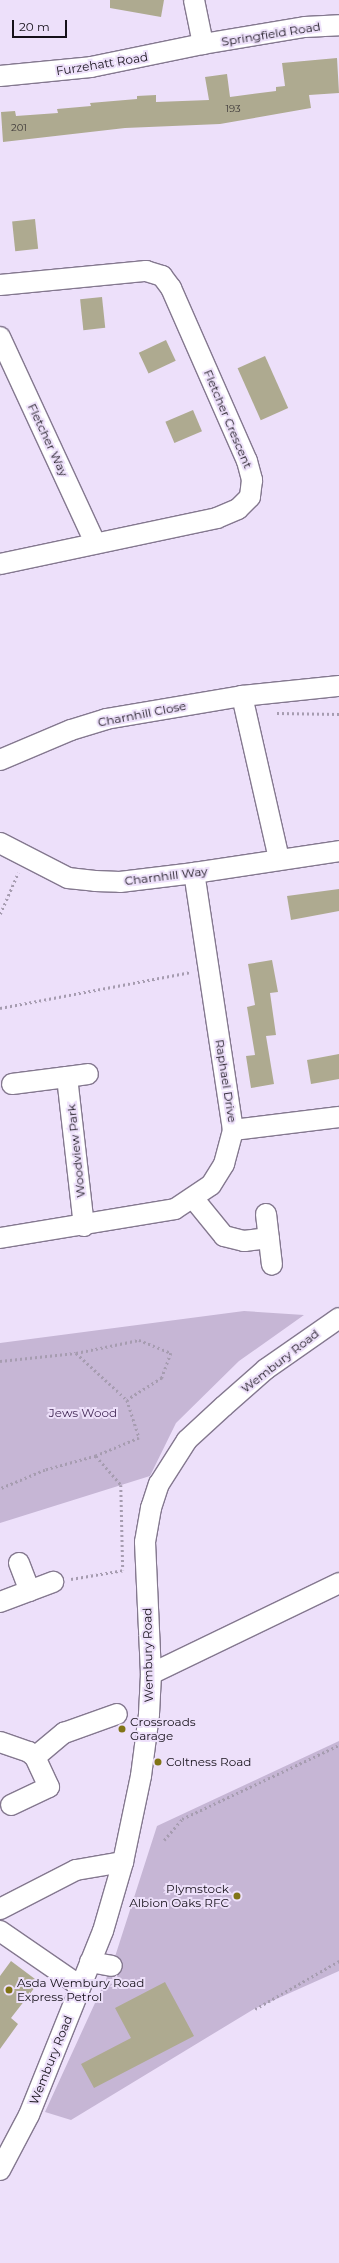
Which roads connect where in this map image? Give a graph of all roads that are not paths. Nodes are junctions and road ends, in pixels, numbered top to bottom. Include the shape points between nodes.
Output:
1 (194, 0) edge
2 (339, 25) edge
3 (203, 44) junction
4 (0, 76) edge
5 (0, 285) edge
6 (0, 337) edge
7 (95, 543) junction
8 (0, 564) edge
9 (339, 686) edge
10 (244, 704) junction
11 (0, 760) edge
12 (0, 843) edge
13 (339, 851) edge
14 (279, 859) junction
15 (194, 873) junction
16 (88, 1074) dead end
17 (67, 1077) junction
18 (12, 1084) dead end
19 (339, 1117) edge
20 (234, 1130) junction
21 (193, 1198) junction
22 (266, 1214) dead end
23 (84, 1226) junction
24 (0, 1238) edge
25 (269, 1238) junction
26 (272, 1264) dead end
27 (339, 1318) edge
28 (19, 1563) dead end
29 (53, 1582) road end
30 (339, 1582) edge
31 (30, 1591) junction
32 (0, 1602) edge
33 (151, 1674) junction
34 (116, 1714) dead end
35 (0, 1742) edge
36 (35, 1757) junction
37 (12, 1805) dead end
38 (123, 1862) junction
39 (0, 1910) edge
40 (2, 1934) edge
41 (90, 1962) junction
42 (112, 1966) dead end
43 (80, 1986) junction
44 (0, 2170) edge

1 - 3 street
2 - 3 street, Springfield Road via 305,27
3 - 4 street, Furzehatt Road via 91,67
5 - 7 street, Fletcher Crescent via 146,271 162,276 171,288 248,461 252,480 250,497 238,509 216,518
6 - 7 street, Fletcher Way
7 - 8 street, Fletcher Crescent
9 - 10 street, Charnhill Close
10 - 11 street, Charnhill Close via 106,719 70,730
10 - 14 street
12 - 15 street, Charnhill Way via 68,878 120,882
13 - 14 street, Charnhill Way
14 - 15 street, Charnhill Way
15 - 20 street, Raphael Drive
16 - 17 street
17 - 18 street
17 - 23 street, Woodview Park
19 - 20 street
20 - 21 street, Raphael Drive via 224,1164 211,1185
21 - 23 street, Raphael Drive via 175,1209
21 - 25 street via 224,1236 244,1241
22 - 25 street
23 - 24 street, Raphael Drive
25 - 26 street
27 - 33 street, Wembury Road via 266,1369 187,1440 159,1484 151,1508 145,1542
28 - 31 street
29 - 31 street
30 - 33 street
31 - 32 street
33 - 38 street, Wembury Road via 141,1776
34 - 36 street via 70,1731
35 - 36 street via 29,1752
36 - 37 street via 49,1787
38 - 39 street via 76,1870
38 - 41 street, Wembury Road via 103,1931
40 - 43 street
41 - 42 street
41 - 43 street, Wembury Road
43 - 44 street, Wembury Road via 29,2115

